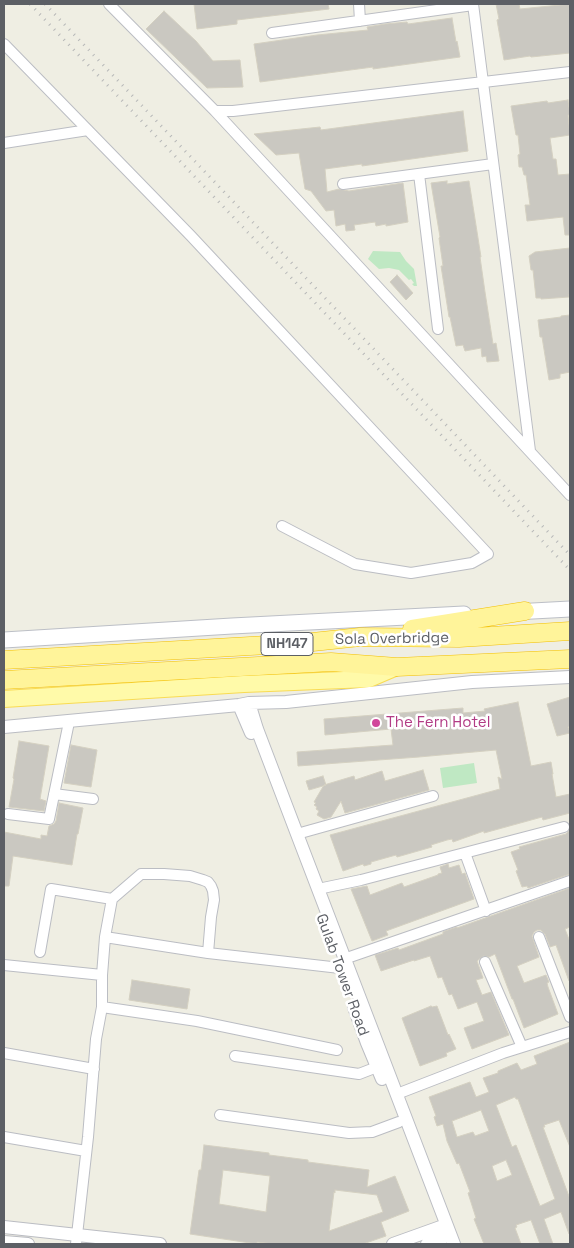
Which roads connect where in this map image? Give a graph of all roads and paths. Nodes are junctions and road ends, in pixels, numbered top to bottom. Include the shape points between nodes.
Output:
1 (109, 4) edge
2 (359, 4) edge
3 (473, 5) edge
4 (360, 21) junction
5 (272, 33) dead end
6 (4, 44) edge
7 (570, 72) edge
8 (483, 82) junction
9 (215, 111) junction
10 (88, 130) junction
11 (4, 144) edge
12 (493, 164) junction
13 (419, 174) junction
14 (343, 184) dead end
15 (438, 329) dead end
16 (530, 451) junction
17 (570, 495) edge
18 (282, 526) dead end
19 (570, 609) edge
20 (524, 611) junction
21 (570, 631) edge
22 (360, 637) junction
23 (4, 640) edge
24 (570, 659) edge
25 (4, 660) edge
26 (397, 668) junction
27 (570, 677) edge
28 (4, 680) edge
29 (4, 699) edge
30 (244, 704) junction
31 (69, 722) junction
32 (4, 727) edge
33 (54, 794) junction
34 (433, 796) dead end
35 (92, 799) dead end
36 (8, 814) dead end
37 (564, 827) dead end
38 (297, 834) junction
39 (465, 853) junction
40 (570, 881) edge
41 (318, 889) junction
42 (112, 898) junction
43 (486, 910) junction
44 (539, 936) dead end
45 (105, 937) junction
46 (40, 952) dead end
47 (208, 953) junction
48 (485, 962) dead end
49 (342, 964) junction
50 (4, 965) edge
51 (102, 975) junction
52 (102, 1007) junction
53 (570, 1016) edge
54 (570, 1032) edge
55 (522, 1047) junction
56 (337, 1050) dead end
57 (4, 1053) edge
58 (235, 1056) dead end
59 (377, 1067) junction
60 (94, 1069) junction
61 (397, 1094) junction
62 (220, 1115) dead end
63 (399, 1122) junction
64 (4, 1137) edge
65 (86, 1151) junction
66 (4, 1228) edge
67 (447, 1236) edge
68 (77, 1240) edge
69 (4, 1242) edge
70 (28, 1244) edge
71 (160, 1244) edge
72 (393, 1244) edge
73 (427, 1244) edge

1 - 9 street
2 - 4 street
3 - 4 street
3 - 8 street
4 - 5 street
6 - 10 street
7 - 8 street
8 - 9 street via 234,112
8 - 12 street
9 - 16 street
10 - 11 street
10 - 18 street via 488,554 472,563 412,573 355,564
12 - 13 street
12 - 16 street
13 - 14 street
13 - 15 street
16 - 17 street
19 - 20 main road
20 - 22 highway
20 - 23 main road
21 - 22 highway, Sola Overbridge / NH147 via 458,638
22 - 25 highway, Sola Overbridge / NH147
24 - 26 highway, Sola Overbridge / NH147
26 - 28 highway, Sola Overbridge / NH147 via 330,662
26 - 29 main road via 369,679
27 - 30 street via 472,682
30 - 31 street
30 - 38 street via 257,729
30 - 49 street, Gulab Tower Road via 250,732
31 - 32 street
31 - 33 street
33 - 35 street
33 - 36 street via 49,819
34 - 38 street
37 - 39 street
38 - 41 street
39 - 41 street
39 - 43 street
40 - 43 street
41 - 49 street
42 - 45 street
42 - 46 street via 51,885
42 - 47 street via 140,874 190,876 208,882 214,900
43 - 49 street
44 - 53 street
45 - 47 street
45 - 51 street
47 - 49 street
48 - 55 street
49 - 59 street, Gulab Tower Road
49 - 61 street
50 - 51 street
51 - 52 street
52 - 56 street via 197,1020
52 - 60 street
54 - 55 street
55 - 61 street
57 - 60 street
58 - 59 street via 359,1074
59 - 63 street, Gulab Tower Road
60 - 65 street
61 - 67 street
62 - 63 street via 349,1133 372,1132
63 - 67 street, Gulab Tower Road
64 - 65 street
65 - 68 street
66 - 68 street
67 - 72 street
67 - 73 street
68 - 71 street
69 - 70 street

